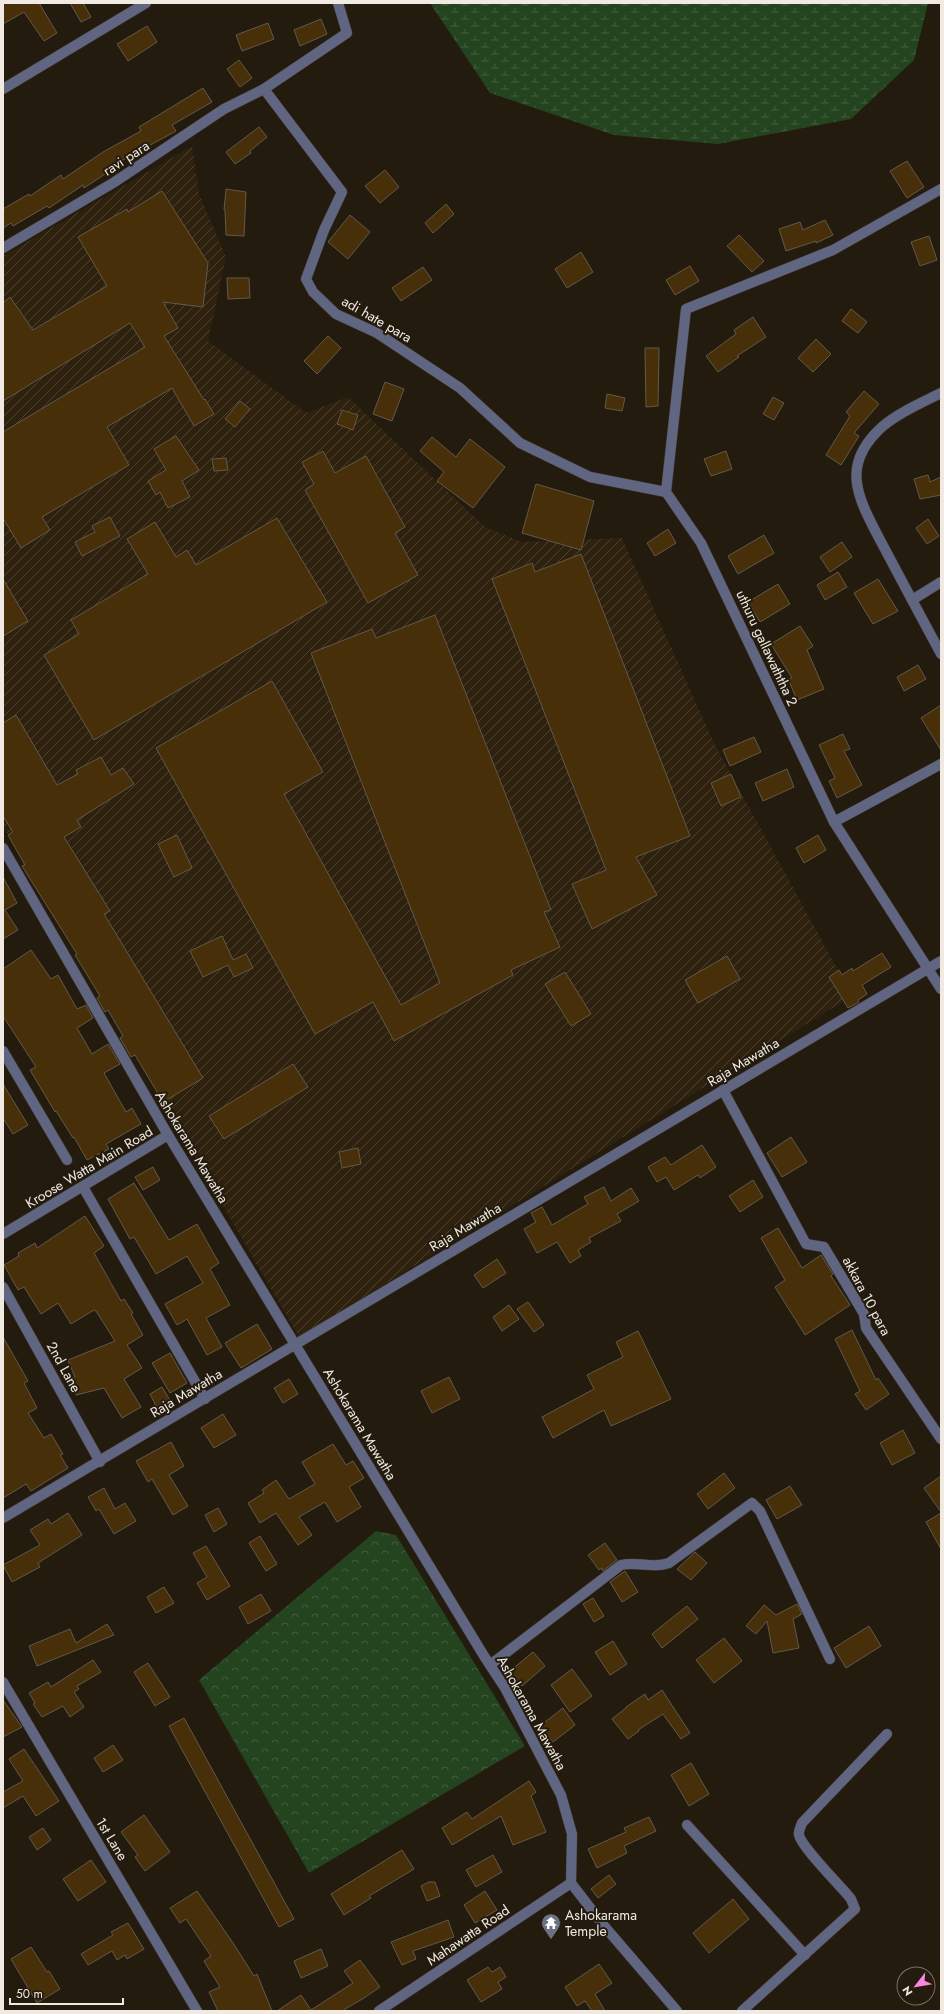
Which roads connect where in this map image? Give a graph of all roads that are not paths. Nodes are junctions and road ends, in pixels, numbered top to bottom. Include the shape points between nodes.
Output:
1 (146, 3) edge
2 (338, 3) edge
3 (3, 89) edge
4 (264, 89) junction
5 (941, 189) edge
6 (3, 248) edge
7 (941, 393) edge
8 (666, 492) junction
9 (941, 582) edge
10 (912, 600) junction
11 (941, 654) edge
12 (941, 764) edge
13 (834, 822) junction
14 (3, 848) edge
15 (941, 961) edge
16 (929, 968) junction
17 (941, 989) edge
18 (3, 1051) edge
19 (723, 1090) junction
20 (168, 1135) junction
21 (67, 1160) dead end
22 (83, 1187) junction
23 (3, 1234) edge
24 (3, 1287) edge
25 (295, 1344) junction
26 (205, 1399) junction
27 (941, 1439) edge
28 (100, 1462) junction
29 (3, 1518) edge
30 (830, 1659) dead end
31 (490, 1665) junction
32 (3, 1682) edge
33 (887, 1734) dead end
34 (687, 1825) dead end
35 (571, 1883) junction
36 (805, 1955) junction
37 (197, 2011) edge
38 (379, 2011) edge
39 (677, 2011) edge
40 (742, 2011) edge

1 - 3 street
2 - 4 street via 347,33
4 - 6 street, ravi para via 224,109 113,184
4 - 8 street, adi hate para via 342,192 324,230 306,279 312,292 336,314 377,333 460,388 520,443 590,477
5 - 8 street via 833,250 686,309
7 - 10 street via 900,414 883,426 862,452 856,470 856,486 862,505
8 - 13 street, uthuru gallawaththa 2 via 701,543
9 - 10 street
10 - 11 street
12 - 13 street
13 - 16 street, uthuru gallawaththa 2
14 - 20 street, Ashokarama Mawatha
15 - 16 street, Raja Mawatha
16 - 17 street, uthuru gallawaththa 2
16 - 19 street, Raja Mawatha
18 - 21 street
19 - 25 street, Raja Mawatha
19 - 27 street, akkara 10 para via 806,1244 824,1247 864,1314 866,1328
20 - 22 street, Kroose Watta Main Road
20 - 25 street, Ashokarama Mawatha
22 - 23 street, Kroose Watta Main Road
22 - 26 street
24 - 28 street, 2nd Lane
25 - 26 street, Raja Mawatha
25 - 31 street, Ashokarama Mawatha
26 - 28 street, Raja Mawatha
28 - 29 street, Raja Mawatha
30 - 31 street via 760,1511 752,1503 669,1563 658,1566 632,1562 621,1565
31 - 35 street, Ashokarama Mawatha via 523,1720 561,1796 572,1834
32 - 37 street, 1st Lane
33 - 36 street via 802,1823 799,1835 805,1845 856,1906
34 - 36 street
35 - 38 street, Mahawatta Road
35 - 39 street
36 - 40 street

